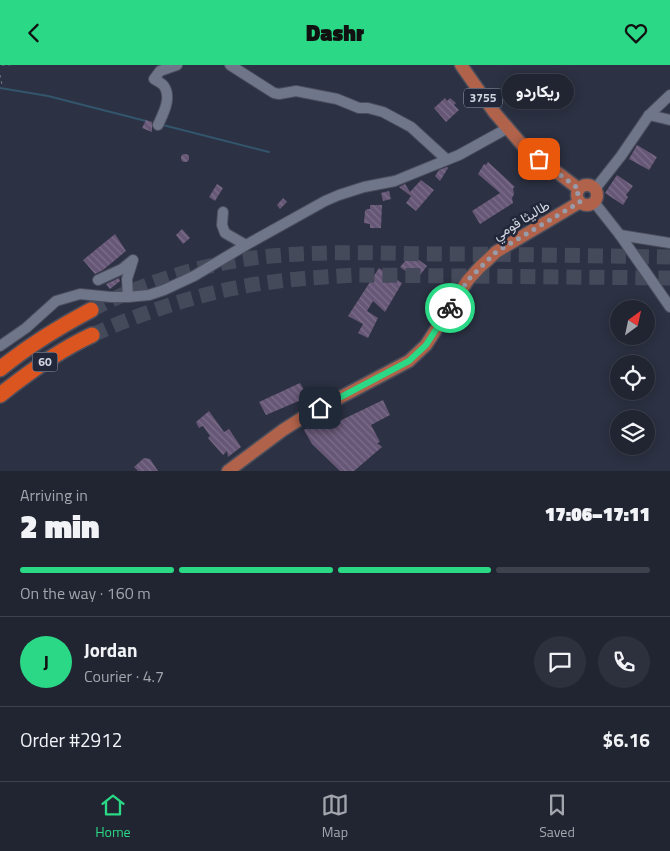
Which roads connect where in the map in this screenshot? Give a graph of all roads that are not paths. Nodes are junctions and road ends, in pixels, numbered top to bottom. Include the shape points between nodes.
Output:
1 (177, 65) edge
2 (230, 65) edge
3 (461, 65) edge
4 (670, 95) edge
5 (649, 115) junction
6 (670, 120) edge
7 (158, 125) dead end
8 (508, 128) junction
9 (446, 159) junction
10 (596, 189) junction
11 (579, 196) junction
12 (594, 203) junction
13 (223, 212) dead end
14 (620, 235) junction
15 (670, 243) edge
16 (246, 245) junction
17 (98, 279) dead end
18 (128, 297) junction
19 (670, 307) edge
20 (91, 310) tunnel mouth
21 (92, 335) tunnel mouth
22 (0, 346) edge
23 (0, 369) edge
24 (0, 395) edge
25 (228, 471) edge

1 - 7 street via 160,71 154,79 166,89 167,101
2 - 9 street via 274,93 296,91 383,112 411,127
3 - 8 main road, 3755
4 - 5 street
5 - 6 street
5 - 10 street
8 - 9 street
8 - 11 main road, 3755 via 524,147
9 - 16 street via 395,181 339,195
10 - 11 main road via 582,186
10 - 12 main road
11 - 12 main road via 588,205
11 - 25 main road, طاليثا قومي via 496,252 480,267 426,345 409,361 304,416
12 - 14 street
13 - 16 street via 225,233
14 - 15 street
14 - 19 street
16 - 18 street via 164,290
17 - 18 street via 133,261 127,279
18 - 22 street via 80,294 56,301
20 - 23 highway, 60 via 18,354
21 - 24 highway, 60 via 72,344

